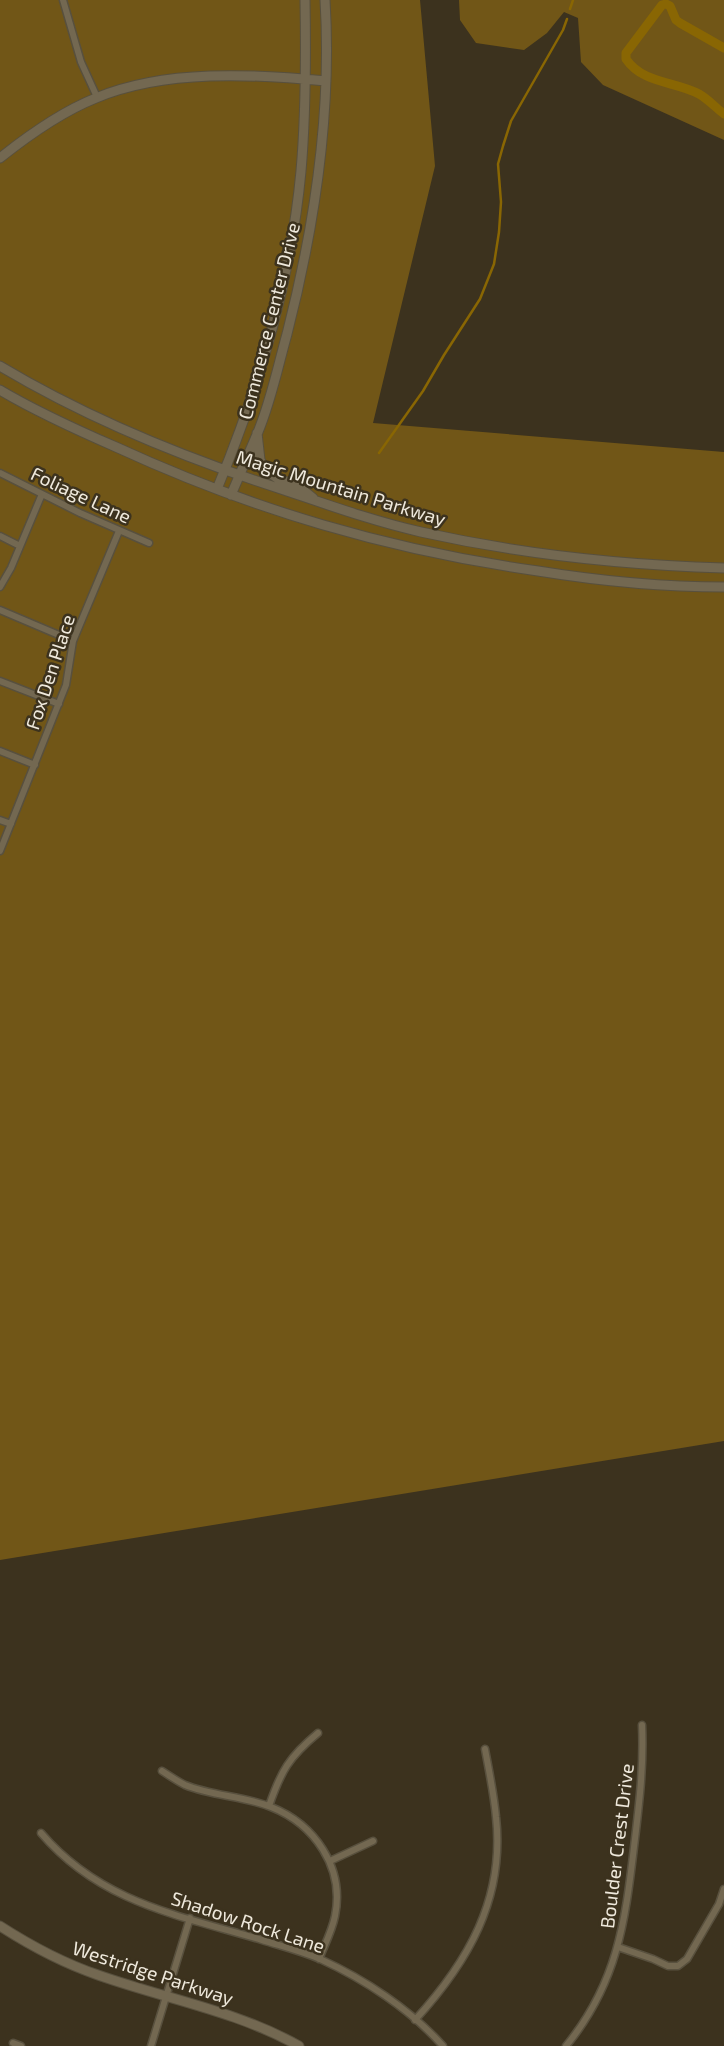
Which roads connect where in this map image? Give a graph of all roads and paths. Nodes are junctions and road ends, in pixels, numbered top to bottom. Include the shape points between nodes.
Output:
1 (63, 0) edge
2 (305, 0) edge
3 (325, 0) edge
4 (305, 79) junction
5 (326, 80) junction
6 (97, 97) junction
7 (0, 158) edge
8 (0, 366) edge
9 (0, 390) edge
10 (257, 433) junction
11 (225, 471) junction
12 (0, 473) edge
13 (239, 475) junction
14 (217, 489) junction
15 (42, 494) junction
16 (231, 495) junction
17 (318, 501) junction
18 (119, 531) junction
19 (0, 536) edge
20 (149, 543) dead end
21 (20, 546) junction
22 (724, 568) edge
23 (0, 587) edge
24 (724, 587) edge
25 (0, 610) edge
26 (73, 640) junction
27 (0, 681) edge
28 (59, 704) junction
29 (0, 751) edge
30 (35, 765) junction
31 (0, 820) edge
32 (11, 824) junction
33 (0, 851) edge
34 (642, 1725) dead end
35 (318, 1733) dead end
36 (485, 1749) dead end
37 (162, 1771) dead end
38 (269, 1806) junction
39 (41, 1833) dead end
40 (373, 1841) dead end
41 (330, 1861) junction
42 (724, 1889) edge
43 (190, 1918) junction
44 (0, 1926) edge
45 (618, 1947) junction
46 (319, 1958) junction
47 (166, 1995) junction
48 (415, 2020) junction
49 (13, 2043) dead end
50 (21, 2046) edge
51 (151, 2046) edge
52 (299, 2046) edge
53 (443, 2046) edge
54 (566, 2046) edge

1 - 6 street via 81,62
2 - 4 main road, Commerce Center Drive
3 - 5 main road, Commerce Center Drive
4 - 5 main road
4 - 6 main road via 182,78
4 - 11 main road, Commerce Center Drive via 301,172 283,281 268,346
5 - 10 main road, Commerce Center Drive via 320,166 311,225 286,336
6 - 7 main road via 40,128
8 - 11 main road, Magic Mountain Parkway via 108,422
9 - 14 main road, Magic Mountain Parkway via 99,440
10 - 13 main road, Commerce Center Drive
10 - 17 main road via 260,460 266,470 278,479 298,486
11 - 13 main road, Magic Mountain Parkway
11 - 14 main road, Commerce Center Drive
12 - 15 street, Foliage Lane
13 - 16 main road, Commerce Center Drive
13 - 17 main road, Magic Mountain Parkway
14 - 16 main road, Magic Mountain Parkway
15 - 18 street, Foliage Lane
15 - 21 street
16 - 24 main road, Magic Mountain Parkway via 357,536 466,559 586,578
17 - 22 main road, Magic Mountain Parkway via 405,528 469,542 612,562
18 - 20 street, Foliage Lane
18 - 26 street, Fox Den Place
19 - 21 street
21 - 23 street
25 - 26 street
26 - 28 street, Fox Den Place
27 - 28 street
28 - 30 street, Fox Den Place
29 - 30 street
30 - 32 street, Fox Den Place
31 - 32 street
32 - 33 street, Fox Den Place
34 - 45 street, Boulder Crest Drive via 642,1787 627,1908
35 - 38 street via 290,1760
36 - 48 street via 496,1817 492,1889 483,1919 465,1956
37 - 38 street via 186,1785
38 - 41 street via 285,1813 310,1832
39 - 43 street, Shadow Rock Lane via 58,1852 95,1881 125,1896
40 - 41 street
41 - 46 street via 335,1879 336,1914
42 - 45 street via 719,1904 687,1959 678,1966 668,1966
43 - 46 street, Shadow Rock Lane
43 - 47 street
44 - 47 main road, Westridge Parkway via 61,1961 98,1976
45 - 54 street, Boulder Crest Drive via 600,1994
46 - 48 street, Shadow Rock Lane via 368,1986
47 - 51 street
47 - 52 main road, Westridge Parkway via 241,2019
48 - 53 street, Shadow Rock Lane
49 - 50 street

